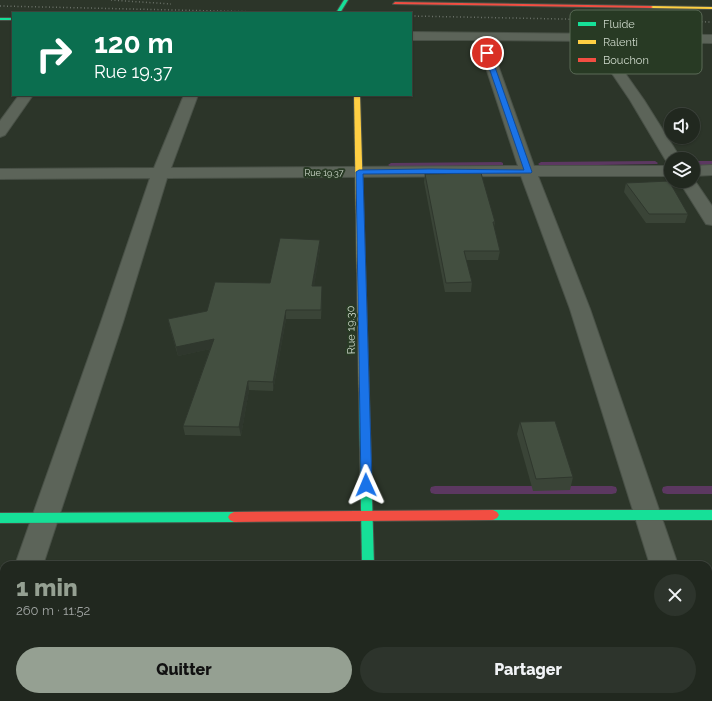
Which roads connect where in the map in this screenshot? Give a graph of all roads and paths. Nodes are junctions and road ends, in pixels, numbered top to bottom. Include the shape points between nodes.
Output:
1 (346, 0) edge
2 (689, 0) edge
3 (712, 0) edge
4 (395, 2) edge
5 (712, 8) edge
6 (339, 12) edge
7 (391, 12) edge
8 (0, 19) edge
9 (12, 19) edge
10 (412, 36) edge
11 (482, 38) junction
12 (570, 38) edge
13 (702, 39) edge
14 (712, 39) edge
15 (619, 74) edge
16 (25, 96) edge
17 (191, 96) edge
18 (357, 96) edge
19 (0, 132) edge
20 (669, 152) edge
21 (712, 170) edge
22 (664, 171) edge
23 (700, 171) edge
24 (359, 172) junction
25 (528, 172) junction
26 (0, 174) edge
27 (160, 174) junction
28 (691, 188) edge
29 (712, 220) edge
30 (647, 514) junction
31 (712, 515) edge
32 (367, 516) junction
33 (46, 517) junction
34 (0, 518) edge
35 (30, 561) edge
36 (368, 561) edge
37 (663, 561) edge

1 - 6 street
2 - 3 street
4 - 5 street
4 - 7 street
8 - 9 street
10 - 11 street
11 - 12 street
11 - 25 street
13 - 14 street
15 - 20 street
16 - 19 street
17 - 27 street
18 - 24 street, Rue 19.30
21 - 23 street
22 - 25 street, Rue 19.37
24 - 25 street, Rue 19.37
24 - 27 street, Rue 19.37
24 - 32 street, Rue 19.30
25 - 30 street via 580,309
26 - 27 street, Rue 19.37
27 - 33 street
28 - 29 street
30 - 31 street
30 - 32 street
30 - 37 street
32 - 33 street
32 - 36 street, Rue 19.30
33 - 34 street
33 - 35 street

